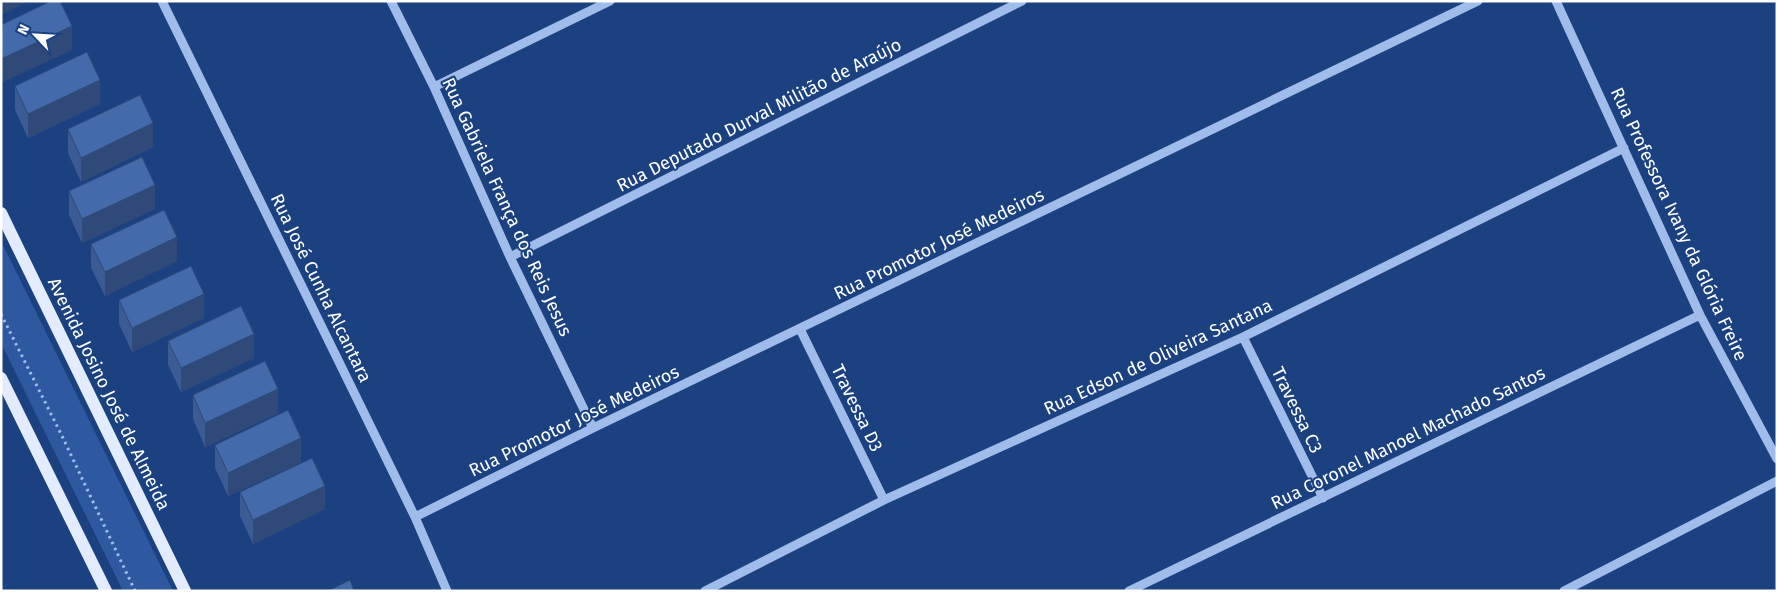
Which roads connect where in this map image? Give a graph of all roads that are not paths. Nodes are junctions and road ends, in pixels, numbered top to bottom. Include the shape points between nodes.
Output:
1 (162, 1) edge
2 (390, 1) edge
3 (610, 1) edge
4 (1022, 1) edge
5 (1478, 1) edge
6 (1556, 1) edge
7 (434, 87) junction
8 (1624, 148) junction
9 (1, 213) edge
10 (510, 257) junction
11 (1700, 315) junction
12 (800, 330) junction
13 (1243, 337) junction
14 (1, 378) edge
15 (5, 395) edge
16 (593, 428) junction
17 (1777, 459) edge
18 (1777, 480) edge
19 (1323, 498) junction
20 (884, 500) junction
21 (415, 517) junction
22 (106, 591) edge
23 (185, 591) edge
24 (447, 591) edge
25 (705, 591) edge
26 (1129, 591) edge
27 (1564, 591) edge

1 - 21 street, Rua José Cunha Alcantara
2 - 7 street, Rua Gabriela França dos Reis Jesus
3 - 7 street
4 - 10 street, Rua Deputado Durval Militão de Araújo
5 - 12 street, Rua Promotor José Medeiros
6 - 8 street, Rua Professora Ivany da Glória Freire
7 - 10 street, Rua Gabriela França dos Reis Jesus
8 - 11 street, Rua Professora Ivany da Glória Freire
8 - 13 street, Rua Edson de Oliveira Santana
9 - 23 main road, Avenida Josino José de Almeida
10 - 16 street, Rua Gabriela França dos Reis Jesus
11 - 17 street, Rua Professora Ivany da Glória Freire
11 - 19 street, Rua Coronel Manoel Machado Santos
12 - 16 street, Rua Promotor José Medeiros
12 - 20 street, Travessa D3
13 - 19 street, Travessa C3
13 - 20 street, Rua Edson de Oliveira Santana
14 - 15 main road
15 - 22 main road
16 - 21 street, Rua Promotor José Medeiros
18 - 27 street
19 - 26 street, Rua Coronel Manoel Machado Santos
20 - 25 street, Rua Edson de Oliveira Santana
21 - 24 street, Rua José Cunha Alcantara

